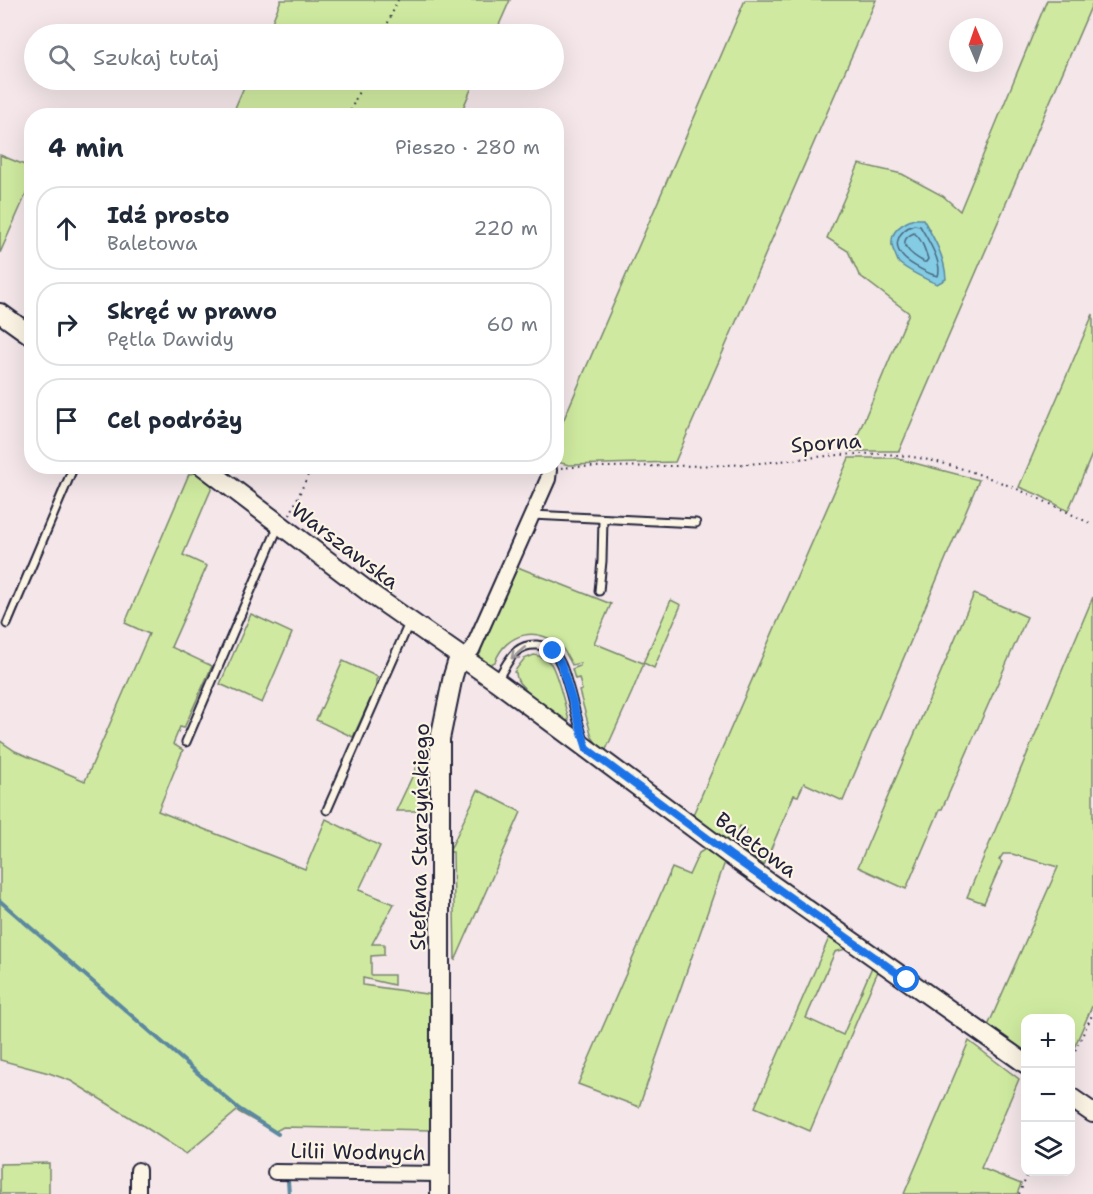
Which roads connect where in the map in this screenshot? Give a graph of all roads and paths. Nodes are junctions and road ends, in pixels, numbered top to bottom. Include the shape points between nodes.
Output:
1 (398, 0) edge
2 (387, 24) edge
3 (360, 90) edge
4 (352, 108) edge
5 (0, 313) edge
6 (24, 330) edge
7 (564, 468) edge
8 (71, 474) edge
9 (214, 474) edge
10 (308, 474) edge
11 (548, 474) edge
12 (532, 515) junction
13 (603, 519) junction
14 (696, 523) dead end
15 (1093, 525) edge
16 (282, 526) junction
17 (599, 591) dead end
18 (410, 621) junction
19 (7, 624) dead end
20 (463, 658) junction
21 (496, 681) junction
22 (186, 742) dead end
23 (587, 749) junction
24 (327, 810) dead end
25 (1093, 1012) edge
26 (1075, 1052) edge
27 (1021, 1060) edge
28 (1075, 1100) edge
29 (1093, 1113) edge
30 (138, 1170) dead end
31 (275, 1172) dead end
32 (440, 1174) junction
33 (1027, 1176) edge
34 (138, 1194) edge
35 (440, 1194) edge
36 (1019, 1194) edge

1 - 2 path
3 - 4 path
5 - 6 street
7 - 15 path, Sporna via 769,463 830,455 908,456 957,467 1041,499
8 - 19 lane
9 - 16 street, Warszawska
10 - 16 path
11 - 12 street, Stefana Starzyńskiego
12 - 13 lane
12 - 20 street, Stefana Starzyńskiego via 472,650
13 - 14 lane
13 - 17 lane
16 - 18 street, Warszawska
16 - 22 lane
18 - 20 street, Warszawska
18 - 24 lane
20 - 21 street, Baletowa
20 - 32 street, Stefana Starzyńskiego via 455,667 440,739
21 - 23 street, Baletowa
23 -> 21 lane via 561,664 553,651 536,645 520,649
23 - 27 street, Baletowa
25 - 26 path
28 - 29 street
30 - 34 street
31 - 32 street, Lilii Wodnych
32 - 35 street, Stefana Starzyńskiego
33 - 36 path

